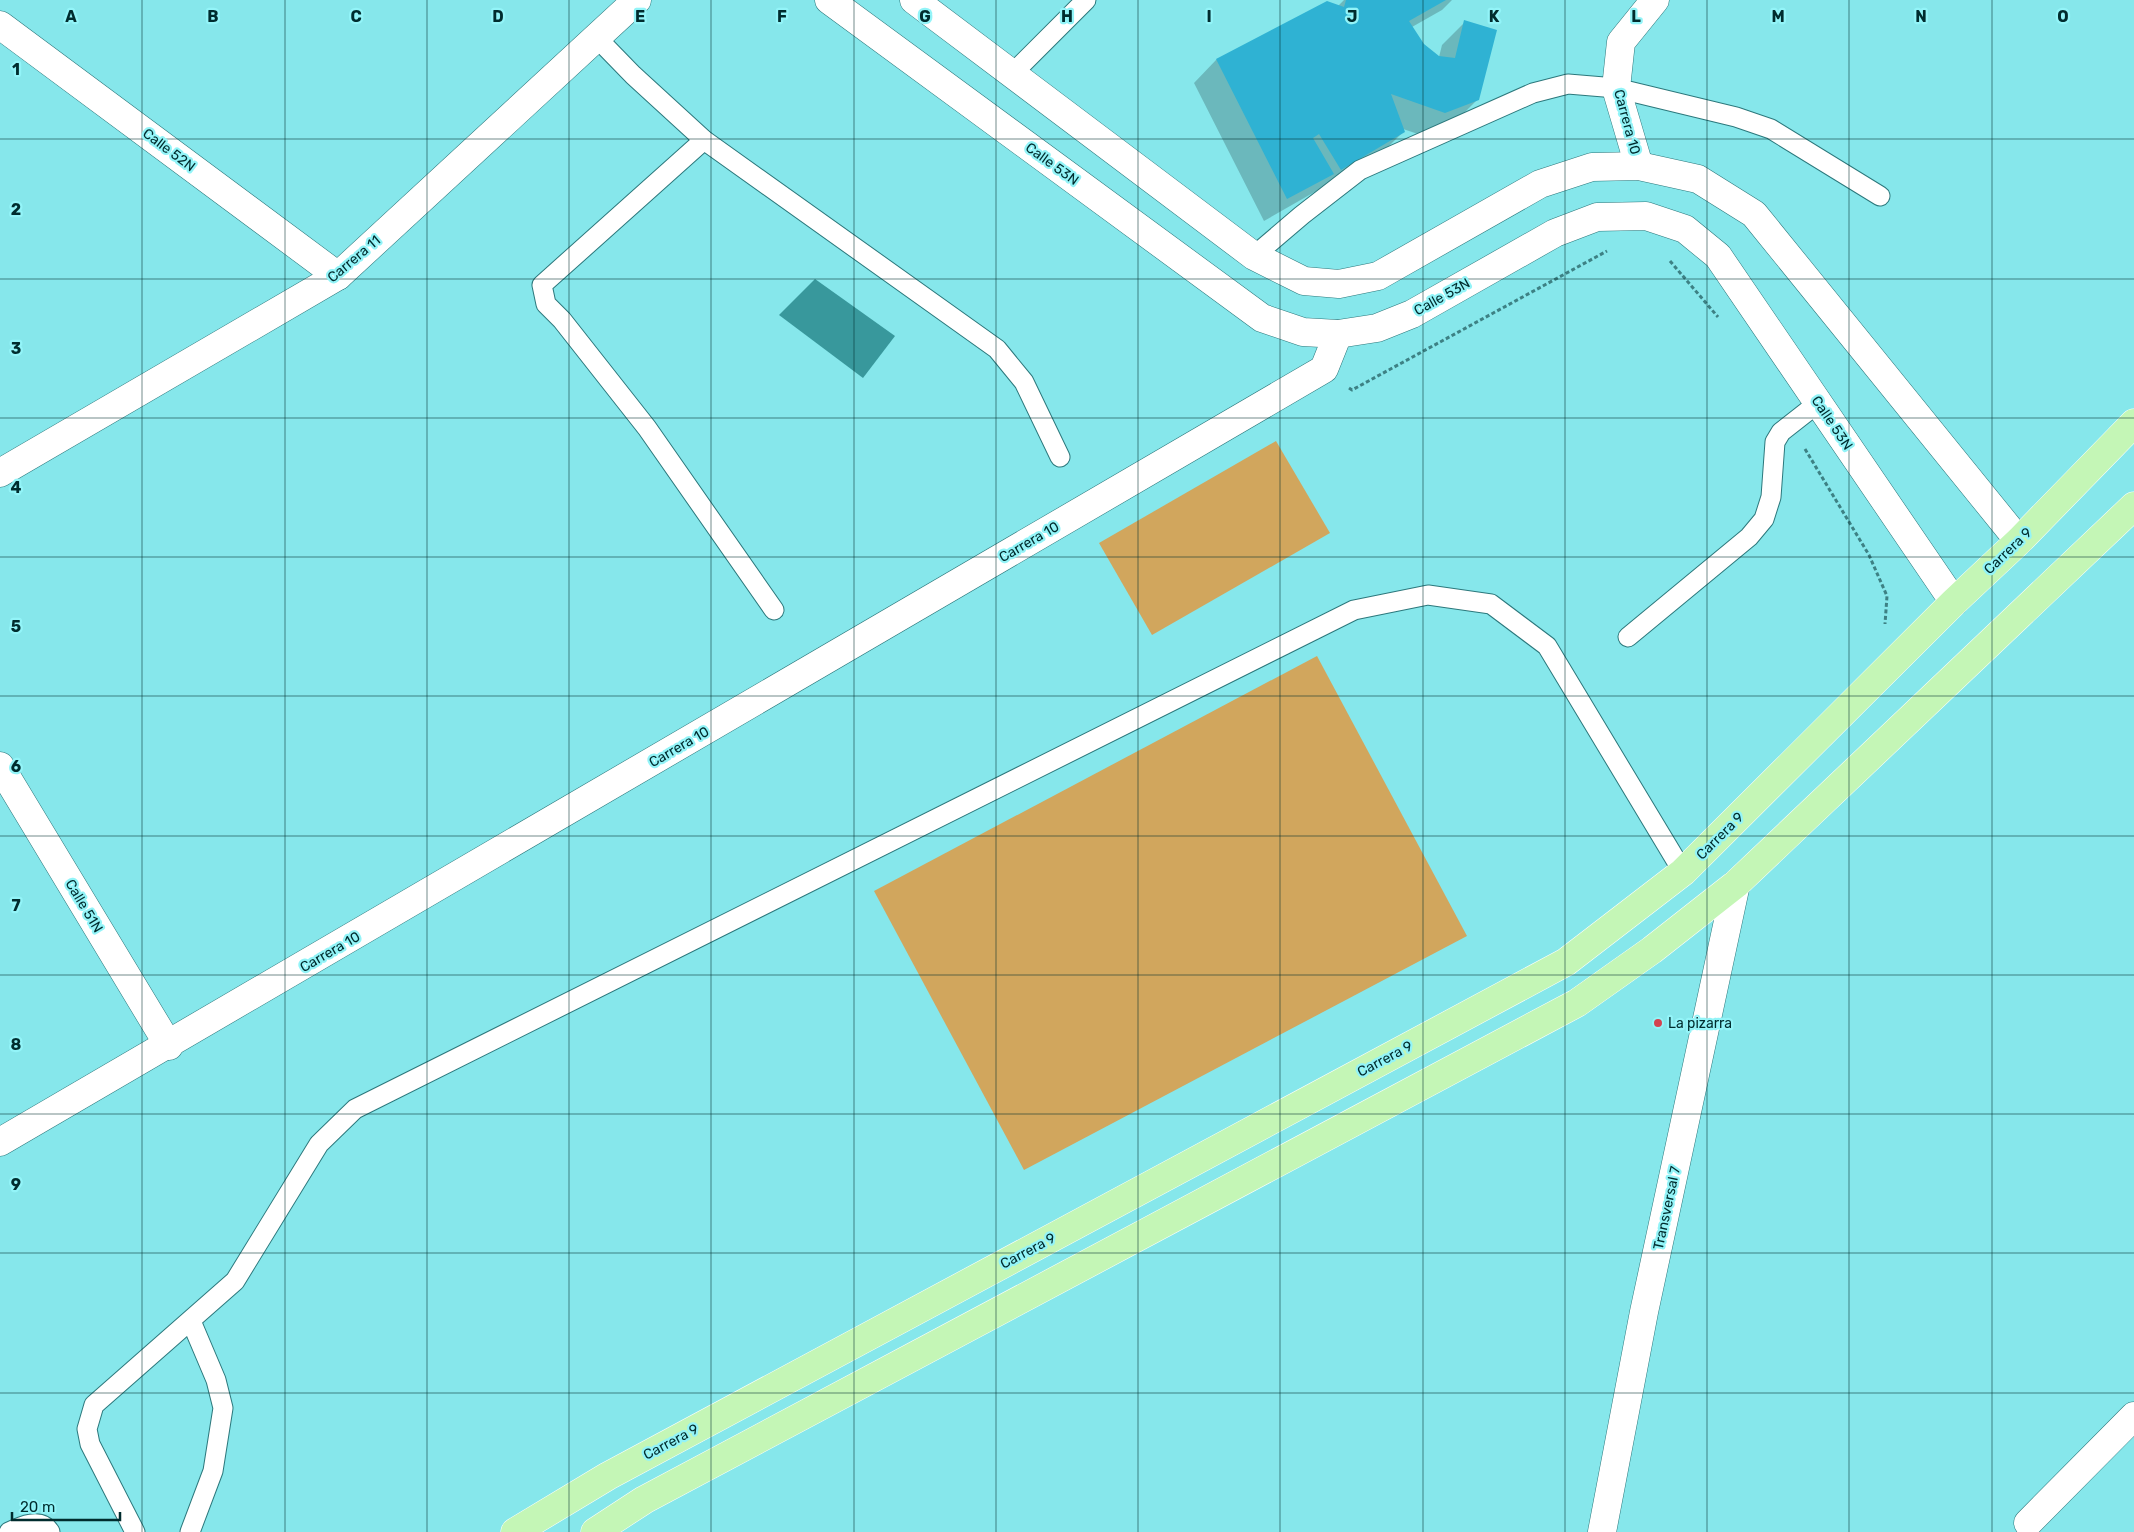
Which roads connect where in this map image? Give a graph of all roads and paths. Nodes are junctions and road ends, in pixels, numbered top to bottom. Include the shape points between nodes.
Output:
1 (636, 0) edge
2 (829, 0) edge
3 (914, 0) edge
4 (1086, 0) edge
5 (1656, 0) edge
6 (0, 25) edge
7 (597, 38) junction
8 (1012, 74) junction
9 (1616, 88) junction
10 (704, 140) junction
11 (1639, 166) junction
12 (1880, 196) dead end
13 (1608, 250) dead end
14 (1254, 256) junction
15 (1669, 260) dead end
16 (338, 276) junction
17 (1719, 319) dead end
18 (1338, 334) junction
19 (1352, 390) dead end
20 (1818, 403) junction
21 (2134, 423) edge
22 (1790, 425) junction
23 (1060, 457) dead end
24 (0, 473) edge
25 (2134, 506) edge
26 (2019, 541) junction
27 (1954, 602) junction
28 (774, 610) dead end
29 (1879, 632) dead end
30 (1628, 637) dead end
31 (0, 766) edge
32 (1683, 872) junction
33 (1736, 884) junction
34 (169, 1046) junction
35 (0, 1142) edge
36 (191, 1321) junction
37 (2131, 1425) edge
38 (2028, 1523) dead end
39 (9, 1532) edge
40 (50, 1532) edge
41 (135, 1532) edge
42 (190, 1532) edge
43 (515, 1532) edge
44 (595, 1532) edge
45 (1602, 1532) edge

1 - 7 street, Carrera 11
2 - 18 street, Calle 53N via 1262,318 1303,332
3 - 8 street
4 - 8 lane
5 - 9 street, Carrera 10 via 1621,42
6 - 16 street, Calle 52N
7 - 10 lane via 632,75
7 - 16 street, Carrera 11
8 - 14 street
9 - 11 street, Carrera 10
9 - 12 lane via 1771,129
9 - 14 lane via 1568,84 1534,93 1360,170
10 - 23 lane via 997,349 1024,382
10 - 28 lane via 542,285 546,304 647,428
11 - 14 street via 1592,167 1540,184 1378,276 1339,284 1304,280
11 - 26 street via 1698,178 1754,214
13 - 19 path
15 - 17 path
16 - 24 street, Carrera 11
18 - 20 street, Calle 53N via 1377,328 1412,314 1555,232 1597,217 1646,216 1686,229 1718,256
18 - 34 street, Carrera 10 via 1324,370
20 - 22 lane
20 - 27 street, Calle 53N
21 - 26 main road, Carrera 9
22 - 29 path via 1869,555 1887,596 1885,625
22 - 30 lane via 1775,442 1771,498 1764,519 1749,537
25 - 33 main road
26 - 27 main road, Carrera 9
27 - 32 main road, Carrera 9
31 - 34 street, Calle 51N
32 - 36 lane via 1547,646 1491,604 1428,595 1354,610 355,1109 320,1144 235,1281
32 - 43 main road, Carrera 9 via 1566,962 617,1471
33 - 44 main road via 1652,950 1577,1003 653,1495
33 - 45 street, Transversal 7 via 1646,1302
34 - 35 street, Carrera 10
36 - 41 lane via 94,1404 87,1429 90,1444
36 - 42 lane via 216,1380 223,1408 213,1472
37 - 38 street
39 - 40 lane via 29,1524 39,1524

